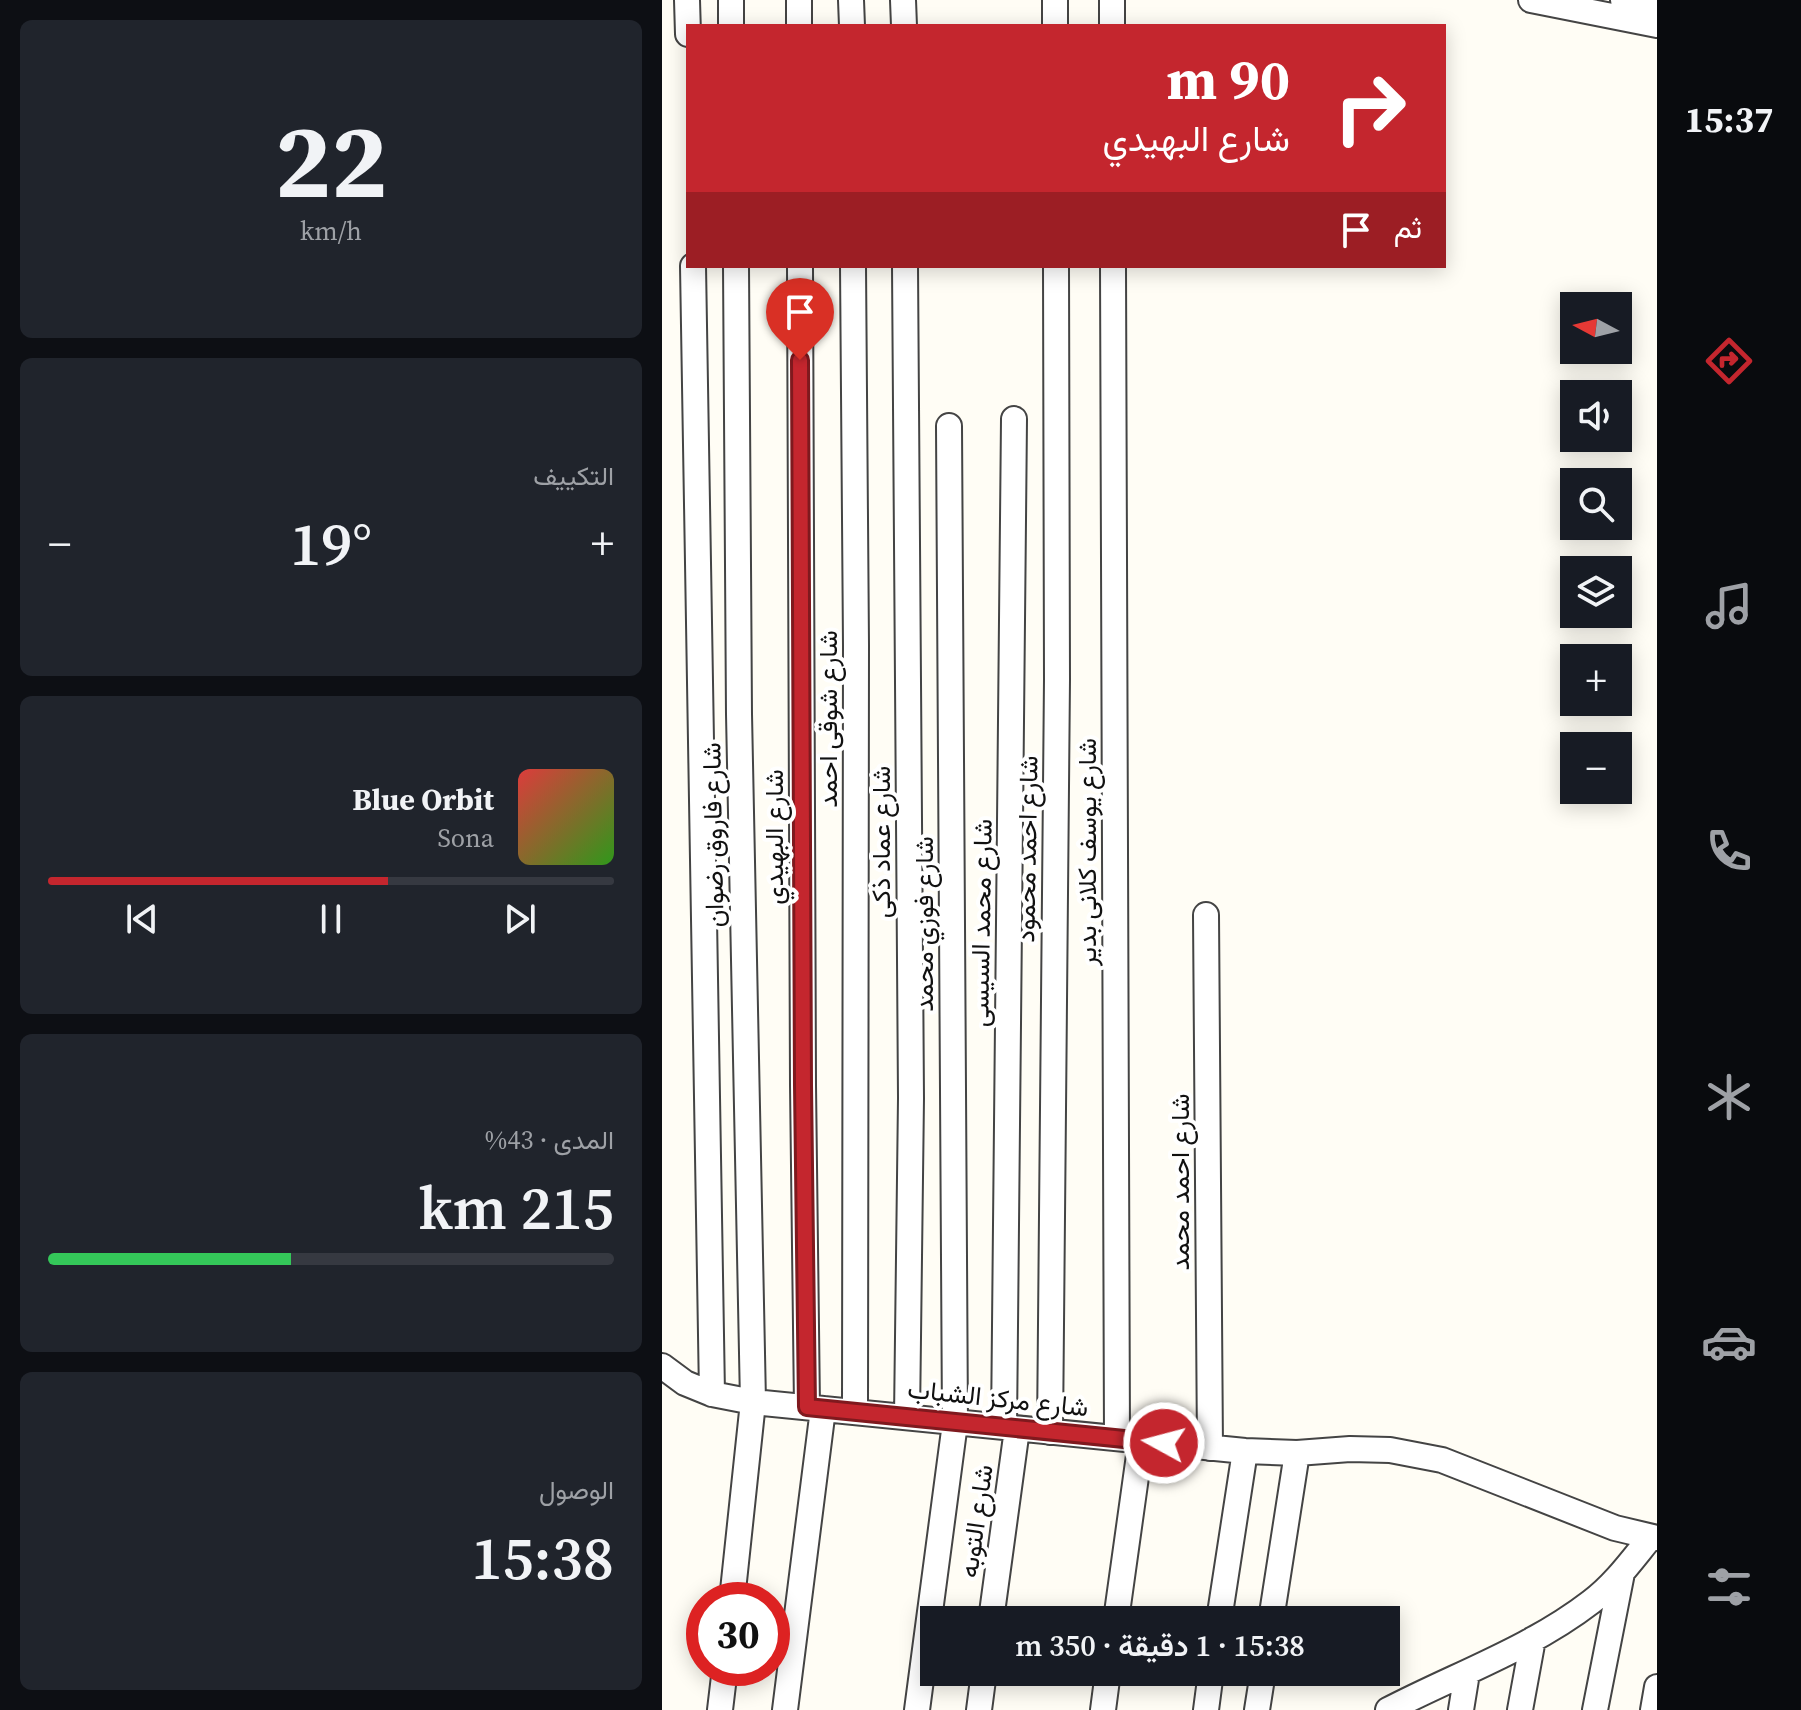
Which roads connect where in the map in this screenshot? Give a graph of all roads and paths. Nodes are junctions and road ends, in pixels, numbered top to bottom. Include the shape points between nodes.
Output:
1 (687, 0) edge
2 (731, 0) edge
3 (799, 0) edge
4 (851, 0) edge
5 (903, 0) edge
6 (1055, 0) edge
7 (1112, 0) edge
8 (1531, 0) edge
9 (1623, 0) edge
10 (1657, 7) edge
11 (688, 24) edge
12 (731, 24) edge
13 (799, 24) edge
14 (852, 24) edge
15 (904, 24) edge
16 (1055, 24) edge
17 (1112, 24) edge
18 (1657, 25) edge
19 (693, 268) edge
20 (736, 268) edge
21 (800, 268) edge
22 (853, 268) edge
23 (905, 268) edge
24 (1056, 268) edge
25 (1113, 268) edge
26 (1014, 419) dead end
27 (949, 426) dead end
28 (1206, 915) dead end
29 (662, 1366) edge
30 (712, 1394) junction
31 (753, 1402) junction
32 (815, 1408) junction
33 (855, 1412) junction
34 (907, 1417) junction
35 (955, 1423) junction
36 (1010, 1428) junction
37 (1050, 1432) junction
38 (1129, 1440) junction
39 (1210, 1448) junction
40 (1245, 1451) junction
41 (1297, 1453) junction
42 (1653, 1538) edge
43 (1622, 1573) junction
44 (734, 1582) edge
45 (992, 1606) edge
46 (1117, 1606) edge
47 (1221, 1606) edge
48 (1273, 1606) edge
49 (1533, 1639) junction
50 (1467, 1673) junction
51 (723, 1686) edge
52 (982, 1686) edge
53 (1106, 1686) edge
54 (1209, 1686) edge
55 (1261, 1686) edge
56 (1657, 1687) edge
57 (720, 1710) edge
58 (785, 1710) edge
59 (917, 1710) edge
60 (979, 1710) edge
61 (1103, 1710) edge
62 (1206, 1710) edge
63 (1257, 1710) edge
64 (1388, 1710) edge
65 (1461, 1710) edge
66 (1520, 1710) edge
67 (1595, 1710) edge
68 (1653, 1710) edge

1 - 11 street
2 - 12 street
3 - 13 street
4 - 14 street
5 - 15 street
6 - 16 street
7 - 17 street
8 - 18 street
9 - 10 street
19 - 30 street
20 - 31 street, شارع فاروق رضوان
21 - 32 street, شارع البهيدي via 803,1085
22 - 33 street, شارع شوقى احمد
23 - 34 street, شارع عماد ذكى via 911,1098
24 - 37 street, شارع احمد محمود
25 - 38 street, شارع يوسف كلانى بدير
26 - 36 street, شارع محمد السيسى
27 - 35 street, شارع فوزي محمد
28 - 39 street, شارع احمد محمد
29 - 30 street, شارع مركز الشباب
30 - 31 street, شارع مركز الشباب
31 - 32 street, شارع مركز الشباب
31 - 44 street, شارع فاروق رضوان
32 - 33 street, شارع مركز الشباب
32 - 58 street, شارع البهيدي
33 - 34 street, شارع مركز الشباب
34 - 35 street, شارع مركز الشباب
35 - 36 street, شارع مركز الشباب
35 - 59 street, شارع فوزي محمد
36 - 37 street, شارع مركز الشباب
36 - 45 street, شارع التوبه
37 - 38 street, شارع مركز الشباب
38 - 39 street, شارع مركز الشباب
38 - 46 street, شارع يوسف كلانى بدير
39 - 40 street, شارع مركز الشباب
40 - 41 street, شارع مركز الشباب
40 - 47 street
41 - 42 street, شارع مركز الشباب via 1390,1450 1442,1460
41 - 48 street
42 - 43 street
43 - 49 street via 1591,1602
43 - 67 street
49 - 50 street
49 - 66 street
50 - 64 street
50 - 65 street
51 - 57 street
52 - 60 street
53 - 61 street
54 - 62 street
55 - 63 street
56 - 68 street

